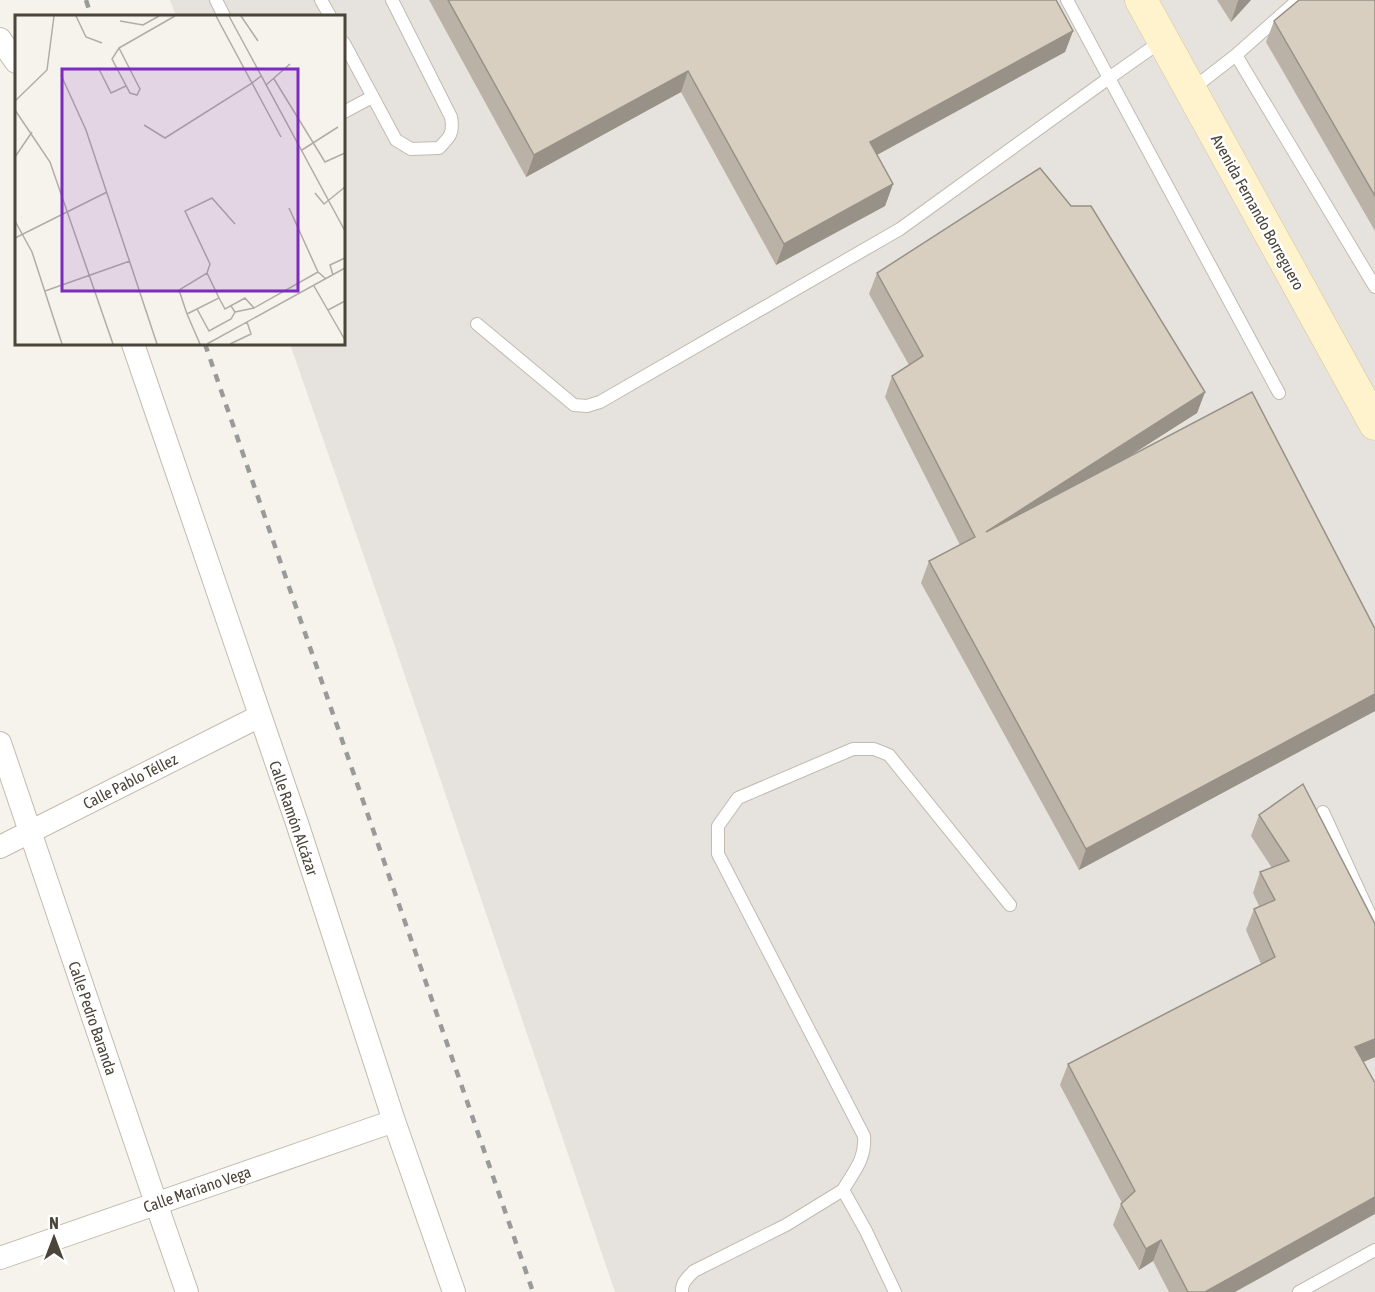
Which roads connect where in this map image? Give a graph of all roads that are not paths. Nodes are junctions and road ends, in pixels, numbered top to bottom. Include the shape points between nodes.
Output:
1 (216, 0) edge
2 (321, 0) edge
3 (392, 0) edge
4 (1067, 0) edge
5 (1141, 0) edge
6 (1298, 0) edge
7 (224, 15) edge
8 (329, 15) edge
9 (0, 39) edge
10 (1162, 40) junction
11 (345, 45) edge
12 (1236, 55) junction
13 (15, 61) edge
14 (1109, 78) junction
15 (1191, 91) junction
16 (372, 97) junction
17 (345, 110) edge
18 (1375, 287) edge
19 (477, 324) dead end
20 (133, 345) edge
21 (1279, 393) dead end
22 (1375, 424) edge
23 (260, 716) junction
24 (0, 743) edge
25 (1323, 812) dead end
26 (31, 832) junction
27 (0, 847) edge
28 (1010, 904) dead end
29 (1375, 926) edge
30 (394, 1121) junction
31 (843, 1190) junction
32 (156, 1203) junction
33 (1375, 1250) edge
34 (0, 1258) edge
35 (187, 1292) edge
36 (454, 1292) edge
37 (682, 1292) edge
38 (895, 1292) edge
39 (1299, 1292) edge

1 - 7 lane
2 - 8 lane
3 - 16 lane via 451,117 453,128 448,139 439,148 411,149 403,145 396,140
4 - 14 lane
5 - 10 main road, Avenida Fernando Borreguero
6 - 12 lane
9 - 13 street
10 - 14 lane
10 - 15 main road, Avenida Fernando Borreguero
11 - 16 lane
12 - 15 lane
12 - 18 lane
14 - 19 lane via 900,229 600,402 574,405
14 - 21 lane
15 - 22 main road, Avenida Fernando Borreguero
16 - 17 lane
20 - 23 street, Calle Ramón Alcázar
23 - 26 street, Calle Pablo Téllez
23 - 30 street, Calle Ramón Alcázar
24 - 26 street, Calle Pedro Baranda
25 - 29 lane
26 - 27 street, Calle Pablo Téllez
26 - 32 street, Calle Pedro Baranda
28 - 31 lane via 890,755 874,749 853,749 738,798 718,826 718,854 864,1136 862,1158
30 - 32 street, Calle Mariano Vega
30 - 36 street, Calle Ramón Alcázar
31 - 37 lane via 786,1225 694,1271
31 - 38 lane
32 - 34 street, Calle Mariano Vega
32 - 35 street, Calle Pedro Baranda
33 - 39 lane

